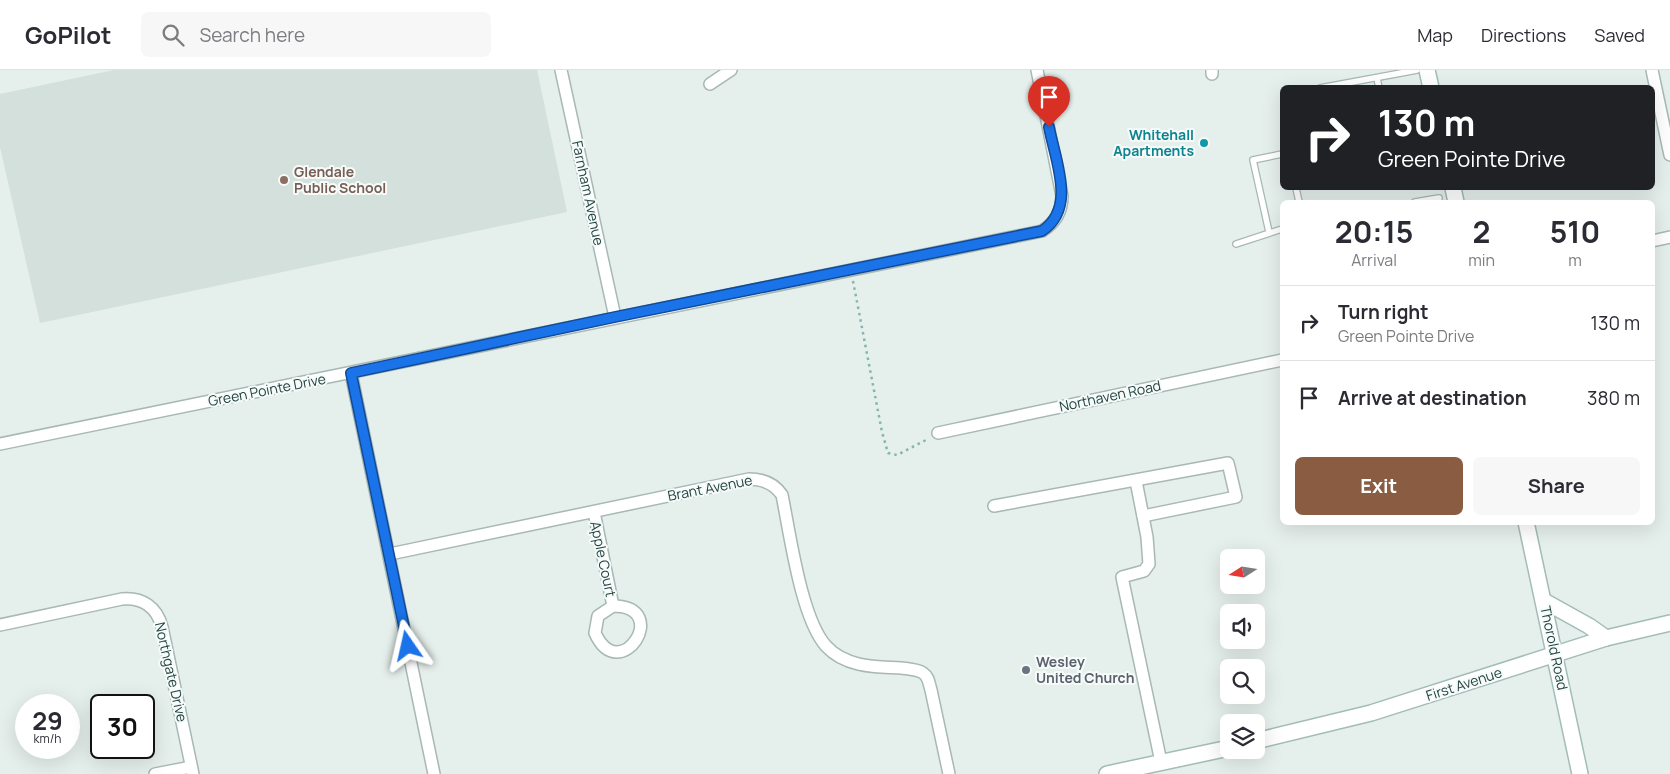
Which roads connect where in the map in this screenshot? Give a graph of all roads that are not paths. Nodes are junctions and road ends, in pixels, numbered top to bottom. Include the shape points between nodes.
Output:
1 (561, 70) edge
2 (731, 70) edge
3 (1037, 70) edge
4 (1417, 70) edge
5 (1427, 70) edge
6 (1652, 70) edge
7 (1377, 78) junction
8 (710, 84) dead end
9 (1334, 85) edge
10 (1378, 85) edge
11 (1430, 85) edge
12 (1280, 154) edge
13 (1670, 155) edge
14 (1439, 198) dead end
15 (1427, 200) edge
16 (1280, 229) edge
17 (1269, 232) junction
18 (1670, 237) edge
19 (1655, 240) edge
20 (1236, 244) dead end
21 (615, 317) junction
22 (1280, 360) edge
23 (351, 373) junction
24 (938, 433) road end
25 (0, 444) edge
26 (1136, 481) junction
27 (994, 506) dead end
28 (594, 512) junction
29 (1144, 516) junction
30 (1527, 525) edge
31 (390, 554) junction
32 (1544, 601) junction
33 (613, 606) junction
34 (1670, 623) edge
35 (0, 625) edge
36 (1606, 638) junction
37 (1555, 655) junction
38 (1265, 739) edge
39 (1220, 750) edge
40 (1161, 762) junction
41 (192, 770) edge
42 (155, 774) edge
43 (434, 774) edge
44 (949, 774) edge
45 (1107, 774) edge
46 (1580, 774) edge

1 - 21 street, Farnham Avenue
2 - 8 street
3 - 21 street, Green Pointe Drive via 1062,196 1059,214 1052,224 1037,232
4 - 7 lane
5 - 11 street
6 - 13 street
7 - 9 lane
7 - 10 lane
12 - 17 lane via 1253,160
14 - 15 lane
16 - 17 lane
17 - 20 lane
18 - 19 street
21 - 23 street, Green Pointe Drive
22 - 24 street, Northaven Road
23 - 25 street, Green Pointe Drive
23 - 31 street
26 - 27 street
26 - 29 street
26 - 29 street via 1228,463 1234,479 1236,497
28 - 31 street, Brant Avenue
28 - 33 street, Apple Court
28 - 44 street, Brant Avenue via 749,479 763,480 774,486 782,495 808,616 819,637 836,655 846,660 869,666 911,669 928,678
29 - 40 street via 1149,564 1144,571 1122,577
30 - 32 street, Thorold Road
31 - 43 street
32 - 36 street
32 - 37 street, Thorold Road
33 - 33 street, Apple Court via 630,609 640,624 637,641 622,651 605,648 595,633 598,616
34 - 36 street, First Avenue
35 - 41 street, Northgate Drive via 122,599 134,599 150,606 162,627
36 - 37 street, First Avenue
37 - 38 street, First Avenue via 1371,713
37 - 46 street, Thorold Road
39 - 40 street
40 - 45 street
41 - 42 street

